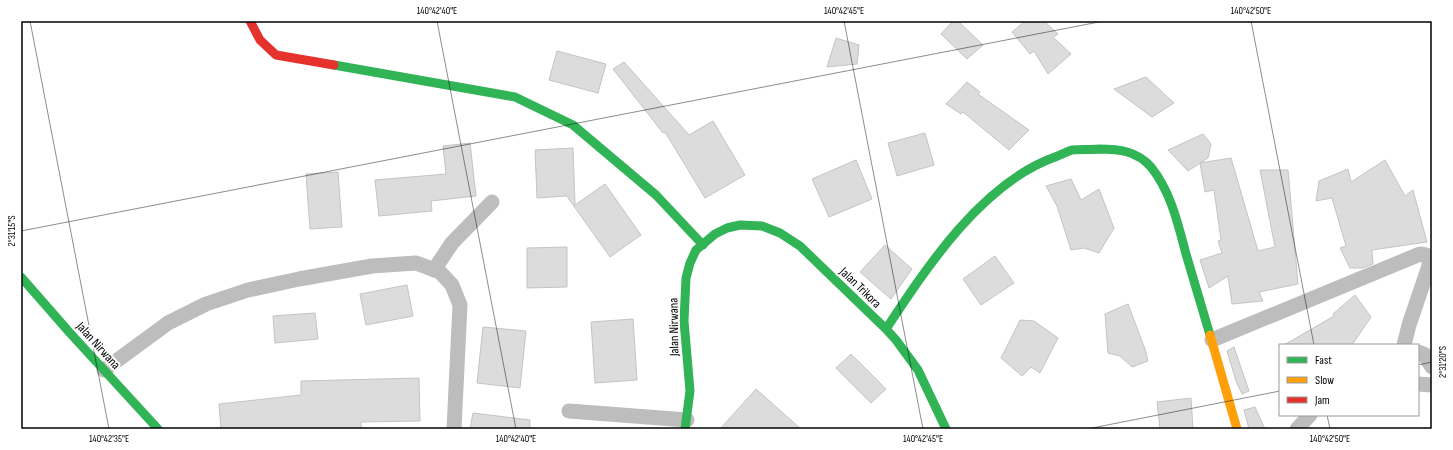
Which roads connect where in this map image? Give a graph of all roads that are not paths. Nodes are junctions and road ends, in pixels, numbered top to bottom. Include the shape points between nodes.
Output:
1 (250, 21) edge
2 (492, 202) dead end
3 (715, 234) joint
4 (703, 244) junction
5 (434, 270) junction
6 (21, 277) edge
7 (886, 329) junction
8 (1212, 340) junction
9 (1404, 344) edge
10 (1419, 352) edge
11 (1432, 367) edge
12 (104, 370) junction
13 (1419, 384) edge
14 (1432, 385) edge
15 (569, 411) dead end
16 (1309, 416) edge
17 (686, 425) edge
18 (158, 429) edge
19 (454, 429) edge
20 (946, 429) edge
21 (1237, 429) edge
22 (1297, 429) edge

1 - 4 street via 258,38 276,55 515,97 573,125 656,195
2 - 5 street via 452,243
3 - 4 street, Jalan Nirwana
3 - 7 street, Jalan Trikora via 740,225 762,226 780,233 800,246
4 - 17 street, Jalan Nirwana via 696,250 686,278 684,321 690,391
5 - 12 street via 416,263 372,266 248,290 206,304 168,323
5 - 19 street via 440,272 452,285 460,304
6 - 12 street, Jalan Nirwana
7 - 8 street via 936,256 981,206 1013,179 1048,158 1072,150 1096,147 1131,152 1144,160 1154,172 1174,212
7 - 20 street, Jalan Trikora via 918,370
8 - 9 street via 1420,254 1426,255 1429,266
8 - 21 street
10 - 11 street via 1424,354
12 - 18 street, Jalan Nirwana
13 - 14 street
15 - 17 street
16 - 22 street

